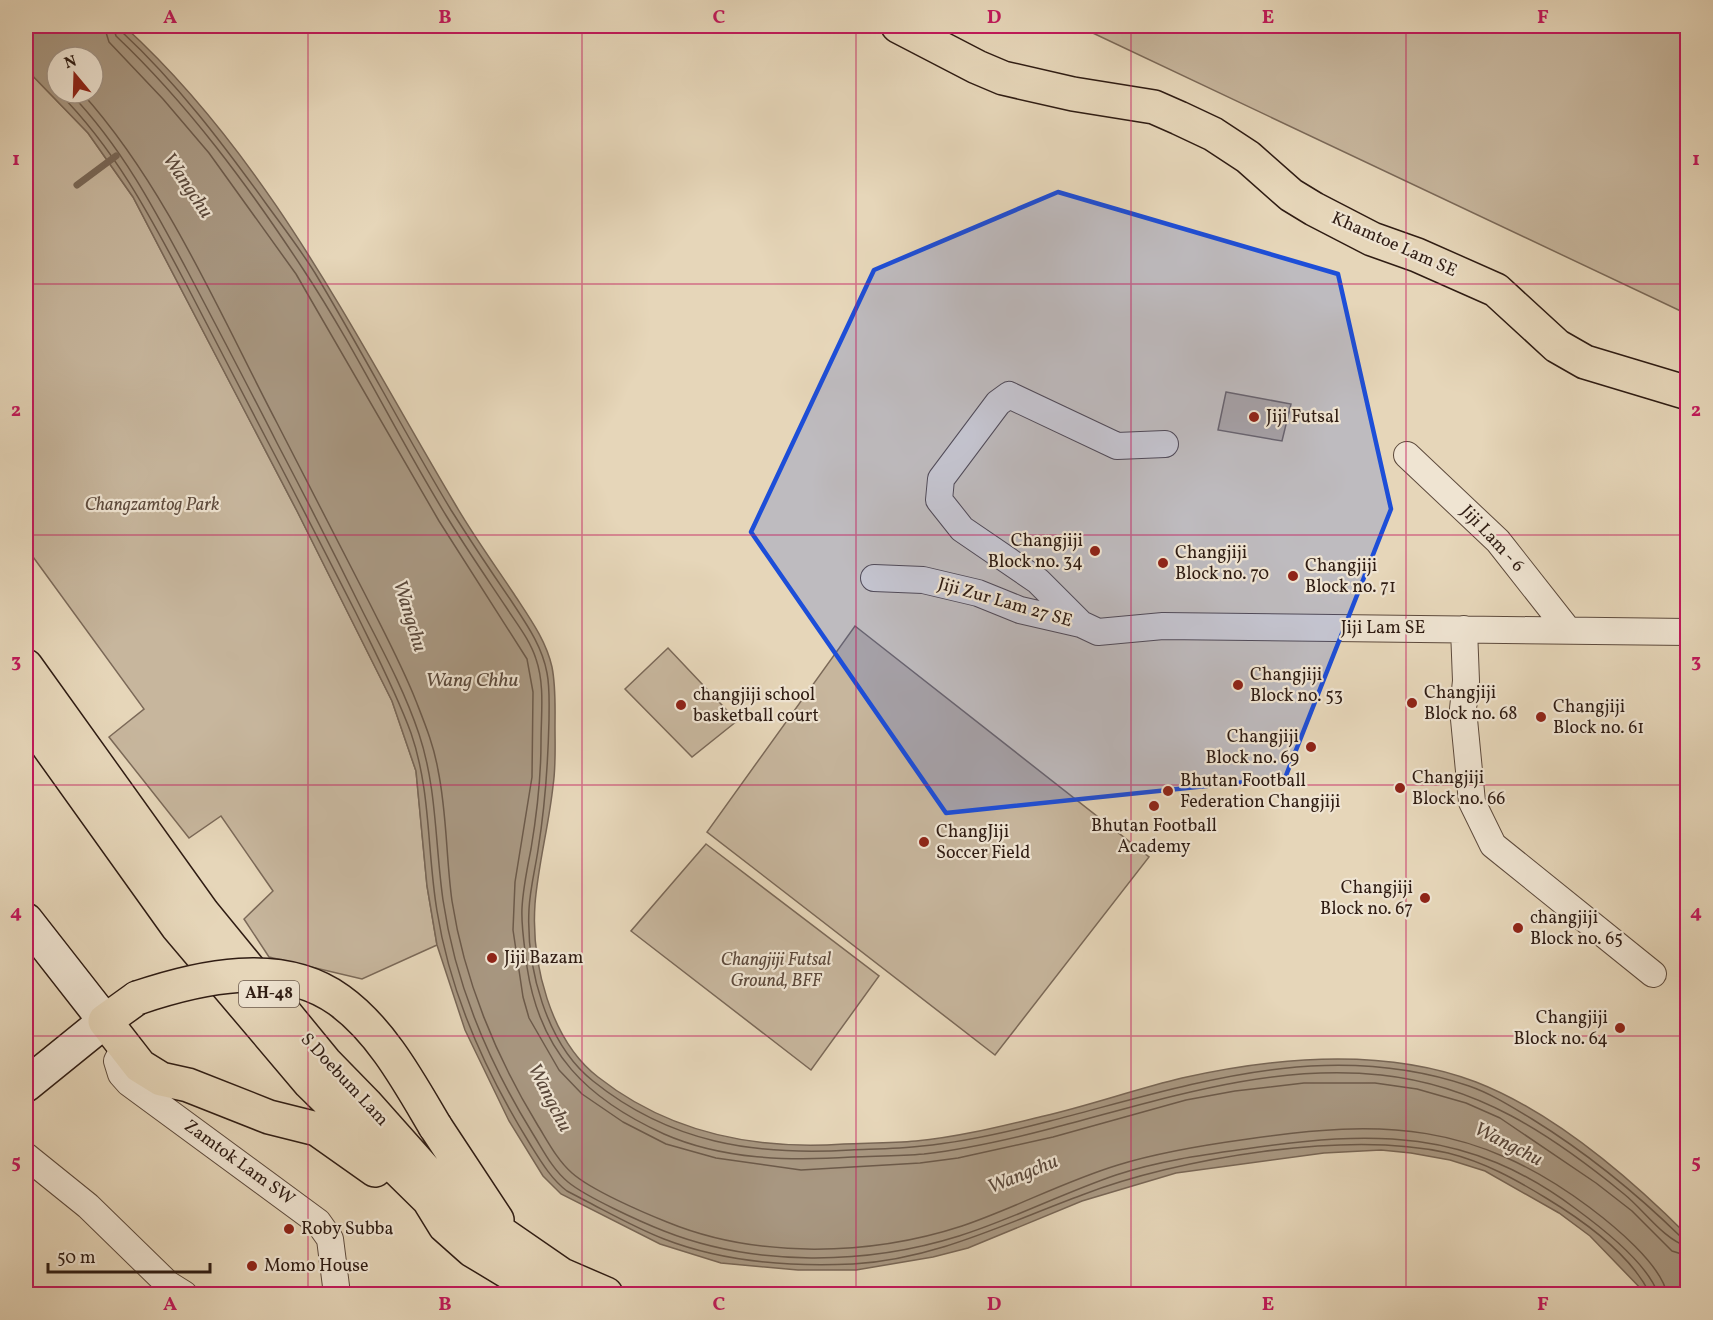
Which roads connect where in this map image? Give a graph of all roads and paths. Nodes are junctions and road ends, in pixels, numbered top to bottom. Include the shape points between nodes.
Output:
1 (898, 26) edge
2 (1688, 393) edge
3 (1165, 444) dead end
4 (1407, 455) dead end
5 (874, 578) dead end
6 (1081, 624) junction
7 (1464, 629) junction
8 (1568, 630) junction
9 (1688, 632) edge
10 (26, 666) edge
11 (26, 715) edge
12 (26, 920) edge
13 (1653, 974) dead end
14 (105, 1021) junction
15 (124, 1048) junction
16 (26, 1085) edge
17 (26, 1156) edge
18 (445, 1226) junction
19 (553, 1285) edge
20 (184, 1294) edge
21 (338, 1294) edge
22 (606, 1294) edge

1 - 2 main road, Khamtoe Lam SE via 1003,78 1154,108 1179,118 1248,157 1291,195 1314,209 1372,239 1496,290 1557,346 1585,362
3 - 6 street, Jiji Zur Lam 27 SE via 1117,446 1009,395 998,402 941,479 939,500 962,529 1038,581
4 - 8 street, Jiji Lam - 6 via 1498,541
5 - 6 street, Jiji Zur Lam 27 SE via 923,580
6 - 7 street, Jiji Lam SE via 1098,632 1163,626
7 - 8 street, Jiji Lam SE
7 - 13 street via 1463,709 1472,802 1480,824 1493,845
8 - 9 street, Jiji Lam SE
10 - 19 main road, S Doebum Lam / AH-48 via 202,913 325,1062 439,1186 498,1233
11 - 18 main road, S Doebum Lam / AH-48 via 177,926 310,1083 429,1200
12 - 14 street
14 - 15 main road
14 - 16 street
14 - 19 main road, bridge via 137,998 193,981 234,975 287,978 315,986 356,1014 396,1062 495,1219 552,1262
15 - 18 main road via 140,1066 161,1079 188,1085 269,1117 317,1129 345,1146
15 - 21 street, Zamtok Lam SW via 117,1061 129,1083 318,1221 330,1239
17 - 20 street via 88,1206 168,1284
18 - 19 main road, S Doebum Lam / AH-48 via 472,1250
19 - 22 main road, S Doebum Lam / AH-48

